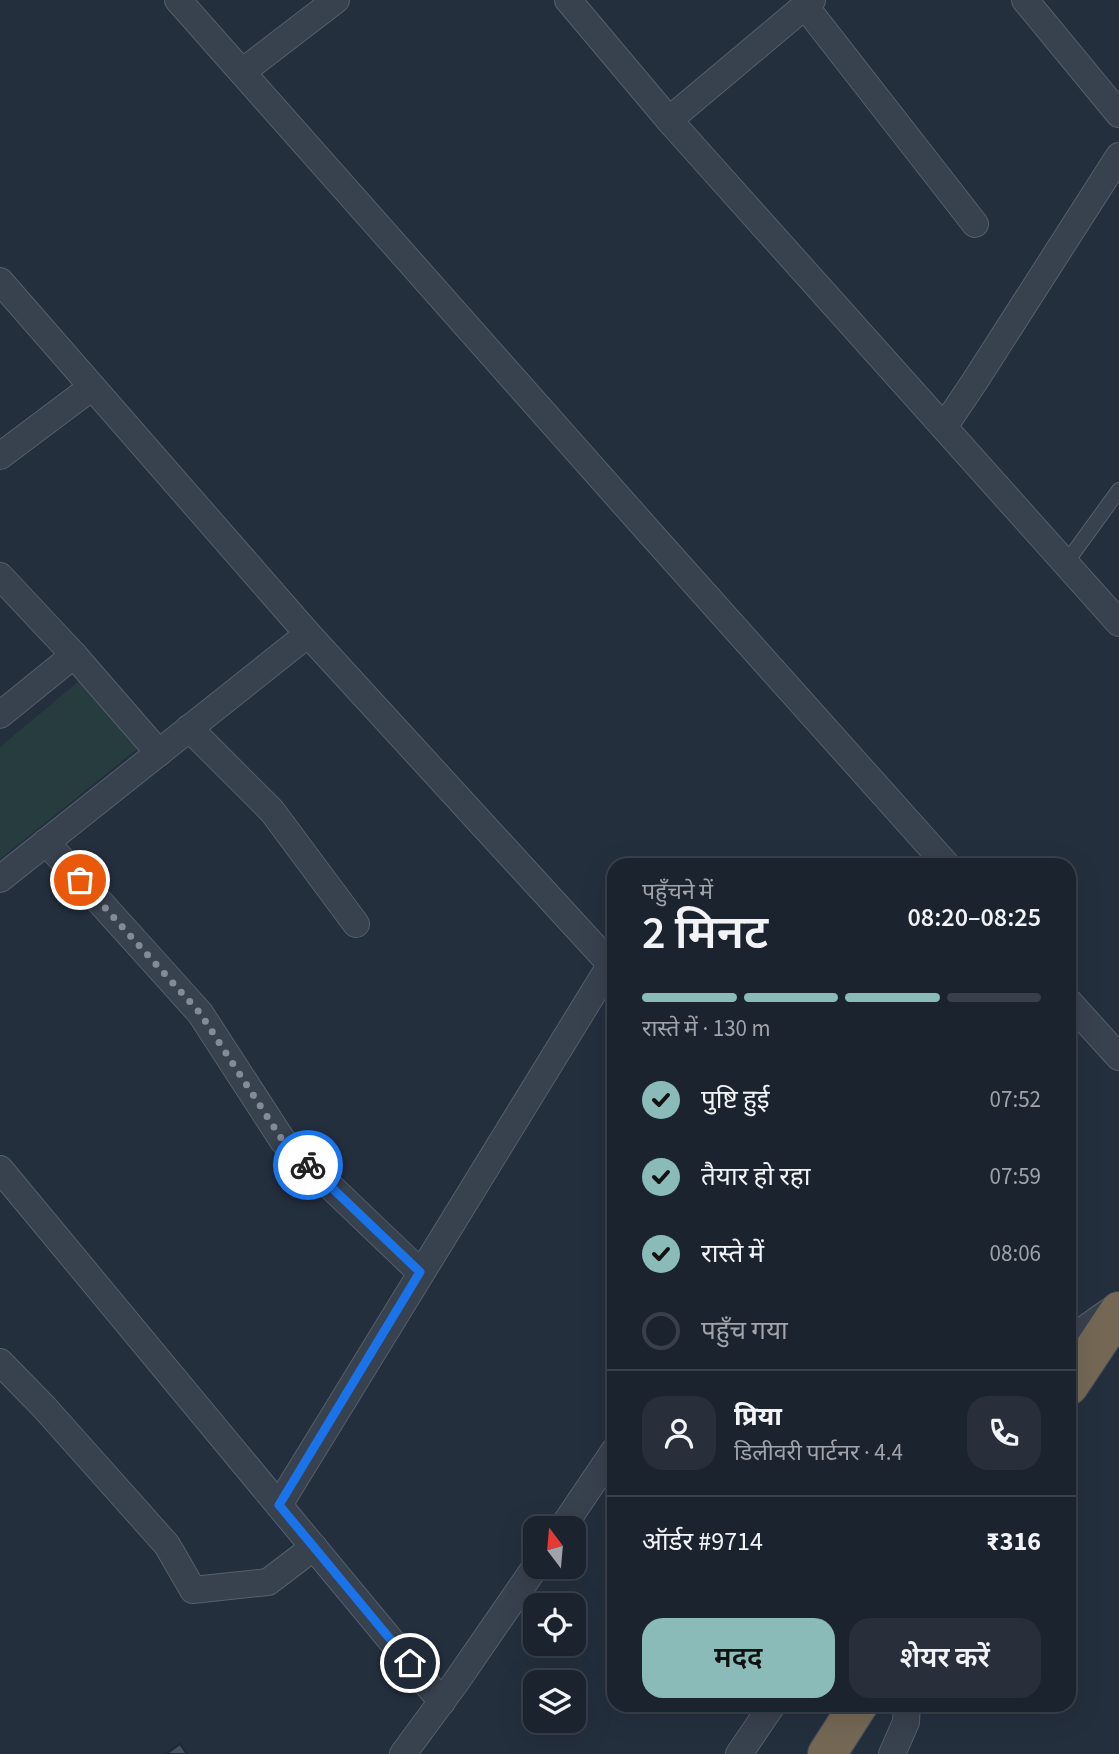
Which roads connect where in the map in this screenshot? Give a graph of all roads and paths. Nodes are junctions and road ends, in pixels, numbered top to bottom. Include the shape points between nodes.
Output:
1 (178, 0) edge
2 (336, 0) edge
3 (568, 0) edge
4 (1025, 0) edge
5 (809, 3) edge
6 (242, 72) junction
7 (1119, 114) edge
8 (669, 120) junction
9 (1119, 156) edge
10 (975, 224) dead end
11 (0, 281) edge
12 (92, 387) junction
13 (944, 427) junction
14 (0, 456) edge
15 (1119, 489) edge
16 (1066, 564) junction
17 (0, 576) edge
18 (1119, 623) edge
19 (308, 634) junction
20 (74, 655) junction
21 (0, 715) edge
22 (189, 728) junction
23 (159, 752) junction
24 (46, 842) junction
25 (941, 858) edge
26 (0, 879) edge
27 (356, 925) dead end
28 (607, 959) edge
29 (607, 976) edge
30 (1076, 1010) edge
31 (1119, 1057) edge
32 (0, 1169) edge
33 (420, 1272) junction
34 (1119, 1305) edge
35 (1119, 1311) edge
36 (1076, 1335) edge
37 (0, 1362) edge
38 (1076, 1376) edge
39 (607, 1461) edge
40 (279, 1505) junction
41 (570, 1516) edge
42 (314, 1547) junction
43 (527, 1579) edge
44 (442, 1702) junction
45 (767, 1712) edge
46 (854, 1712) edge
47 (907, 1712) edge
48 (403, 1754) edge
49 (739, 1754) edge
50 (827, 1754) edge
51 (892, 1754) edge

1 - 6 street
2 - 6 street
3 - 8 street
4 - 7 street
5 - 8 street
5 - 10 street
6 - 25 street
8 - 13 street
9 - 13 street
11 - 12 street
12 - 14 street
12 - 19 street
13 - 16 street
15 - 16 lane
16 - 18 street
17 - 20 street
19 - 22 street
19 - 28 street
20 - 21 street
20 - 23 street
22 - 23 street
22 - 27 street via 272,811
23 - 24 street
24 - 26 street
24 - 33 street via 200,1013 283,1141
29 - 33 street
30 - 31 street
32 - 40 street
33 - 40 street
34 - 36 street
35 - 38 highway
37 - 42 street via 167,1545 193,1590 268,1582
39 - 41 street
40 - 42 street
42 - 44 street
43 - 44 street
44 - 48 street
45 - 49 street
46 - 50 highway
47 - 51 street

